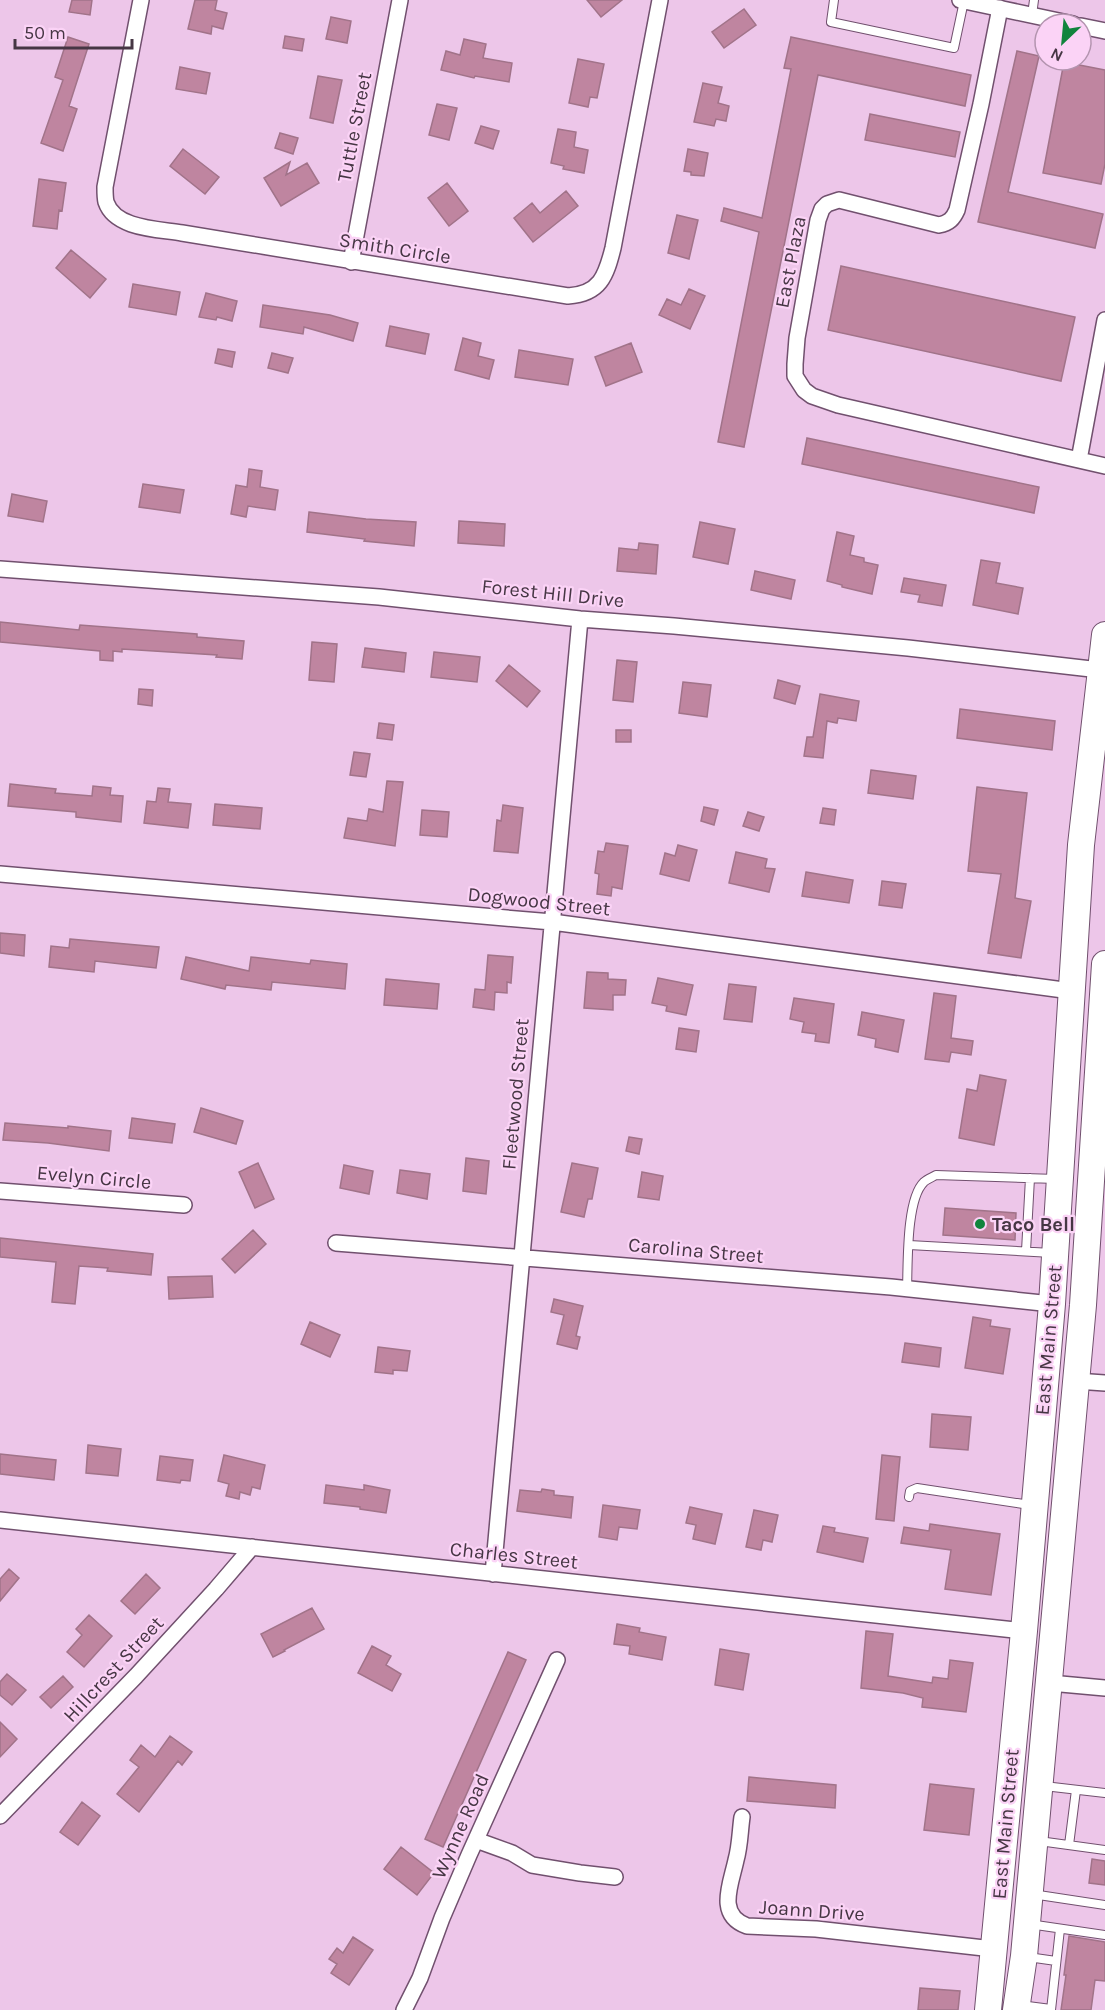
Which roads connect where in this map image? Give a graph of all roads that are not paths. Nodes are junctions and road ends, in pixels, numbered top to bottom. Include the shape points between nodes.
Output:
1 (141, 0) edge
2 (400, 0) edge
3 (660, 0) edge
4 (834, 0) edge
5 (962, 0) edge
6 (1000, 8) junction
7 (1033, 8) edge
8 (351, 262) junction
9 (1105, 320) edge
10 (1079, 460) junction
11 (1105, 466) edge
12 (0, 569) edge
13 (580, 619) junction
14 (1105, 635) edge
15 (1100, 670) junction
16 (0, 874) edge
17 (552, 922) junction
18 (1105, 963) edge
19 (1071, 991) junction
20 (1102, 1040) edge
21 (1030, 1178) junction
22 (1060, 1179) junction
23 (0, 1191) edge
24 (184, 1204) dead end
25 (336, 1243) dead end
26 (909, 1245) junction
27 (1026, 1251) junction
28 (1056, 1253) junction
29 (522, 1257) junction
30 (907, 1289) junction
31 (1052, 1304) junction
32 (1076, 1381) junction
33 (1105, 1383) edge
34 (909, 1497) dead end
35 (1035, 1506) junction
36 (0, 1520) edge
37 (252, 1547) junction
38 (493, 1574) junction
39 (1024, 1631) junction
40 (557, 1660) dead end
41 (1050, 1683) junction
42 (1105, 1688) edge
43 (1040, 1786) junction
44 (1076, 1790) junction
45 (1105, 1793) edge
46 (0, 1816) edge
47 (742, 1817) dead end
48 (476, 1840) junction
49 (1035, 1841) junction
50 (1069, 1845) junction
51 (1105, 1850) edge
52 (615, 1877) dead end
53 (1030, 1893) junction
54 (1105, 1905) edge
55 (1027, 1924) junction
56 (1060, 1929) junction
57 (1105, 1935) edge
58 (993, 1949) junction
59 (1024, 1956) junction
60 (1056, 1961) junction
61 (1017, 2008) edge
62 (404, 2010) edge
63 (988, 2010) edge
64 (1051, 2010) edge

1 - 8 street, Smith Circle via 105,188 112,213 138,225
2 - 8 street, Tuttle Street
3 - 8 street, Smith Circle via 614,248 602,279 593,290 559,296
4 - 5 lane via 831,22 954,48
5 - 6 street
6 - 7 street
6 - 10 street, East Plaza via 953,218 939,225 839,200 822,209 797,338 795,376 812,396 838,405
9 - 10 street
10 - 11 street, East Plaza
12 - 13 street, Forest Hill Drive via 379,597
13 - 15 street, Forest Hill Drive via 908,648
13 - 17 street, Fleetwood Street
14 - 15 main road, East Main Street
15 - 19 main road, East Main Street via 1081,845
16 - 17 street, Dogwood Street
17 - 19 street, Dogwood Street
17 - 29 street, Fleetwood Street
18 - 20 main road, East Main Street
19 - 22 main road, East Main Street
20 - 32 main road, East Main Street
21 - 22 lane
21 - 26 lane via 936,1175 924,1182 916,1195
21 - 27 lane
22 - 28 main road, East Main Street
23 - 24 street, Evelyn Circle
25 - 29 street, Carolina Street
26 - 27 lane
26 - 30 lane
27 - 28 lane
28 - 31 main road, East Main Street
29 - 30 street, Carolina Street
29 - 38 street, Fleetwood Street
30 - 31 street, Carolina Street
31 - 35 main road, East Main Street
32 - 33 street
32 - 41 main road, East Main Street
34 - 35 lane via 910,1491 917,1488
35 - 39 main road, East Main Street
36 - 37 street, Charles Street
37 - 38 street, Charles Street
37 - 46 street, Hillcrest Street via 136,1676
38 - 39 street, Charles Street
39 - 58 main road, East Main Street
40 - 48 street, Wynne Road
41 - 42 street
41 - 43 main road, East Main Street
43 - 44 lane
43 - 49 main road, East Main Street
44 - 45 lane
44 - 50 lane
47 - 58 street, Joann Drive via 727,1900 732,1918 739,1924
48 - 52 street via 532,1865
48 - 62 street, Wynne Road
49 - 50 lane
49 - 53 main road, East Main Street
50 - 51 lane
53 - 54 lane
53 - 55 main road, East Main Street
55 - 56 lane
55 - 59 main road, East Main Street
56 - 57 lane
56 - 60 lane
58 - 63 main road, East Main Street
59 - 60 lane
59 - 61 main road, East Main Street
60 - 64 lane
61 - 64 lane

